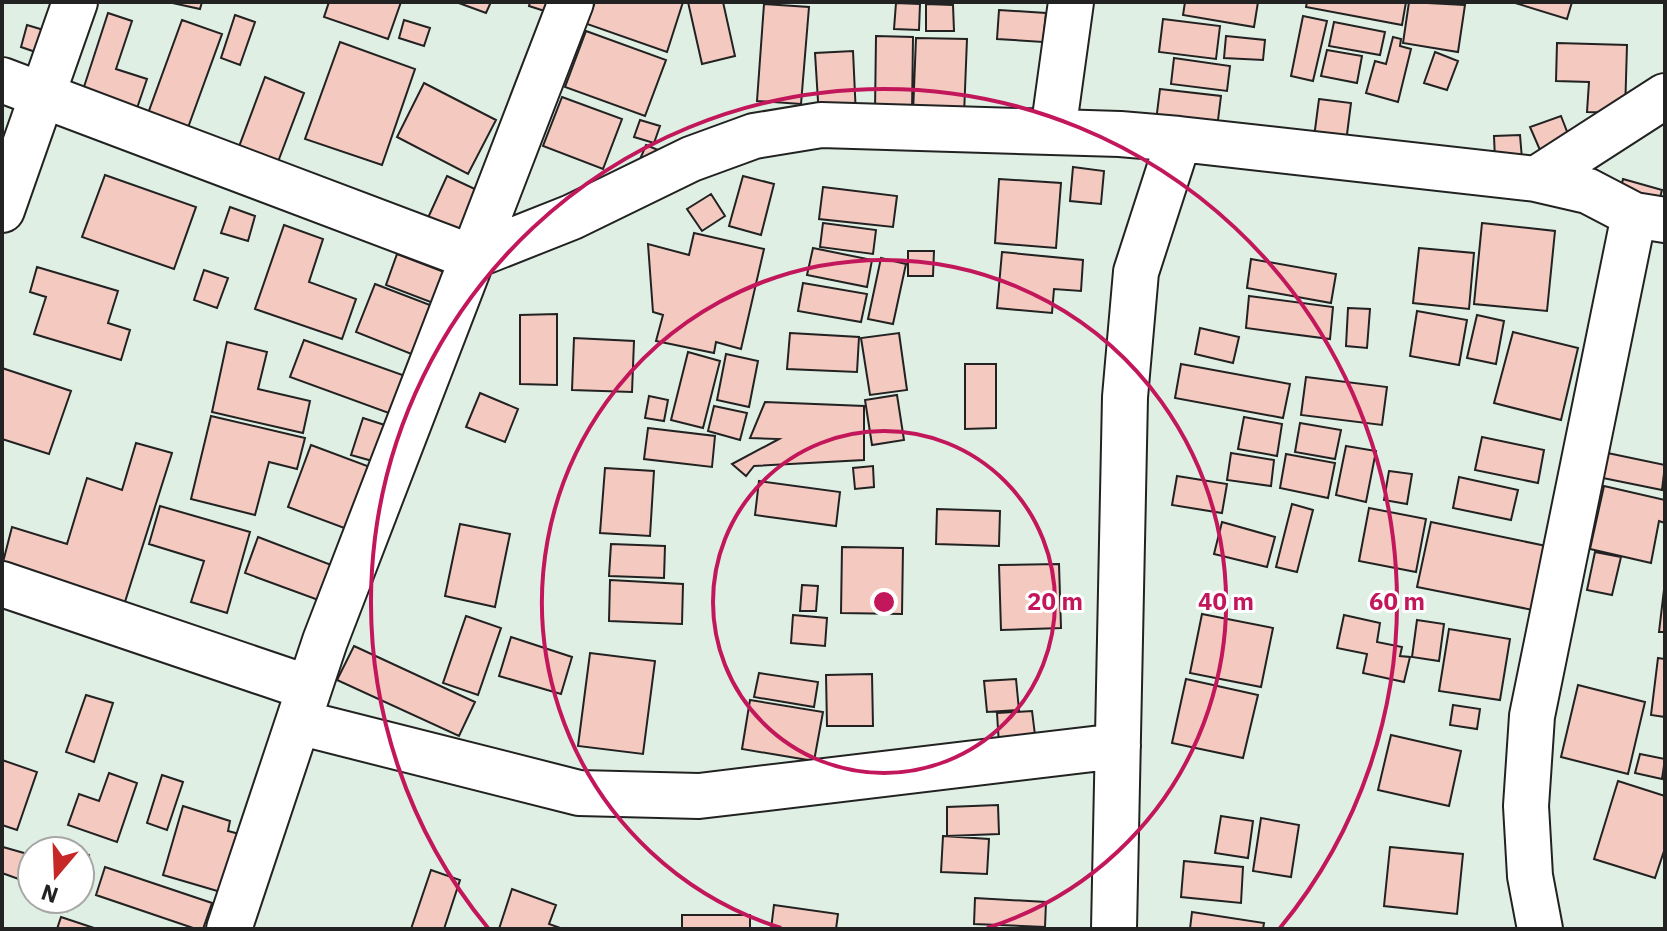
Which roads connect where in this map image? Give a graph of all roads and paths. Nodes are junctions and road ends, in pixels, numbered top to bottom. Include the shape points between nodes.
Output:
1 (75, 2) edge
2 (571, 2) edge
3 (1071, 2) edge
4 (2, 80) edge
5 (43, 94) junction
6 (1665, 96) edge
7 (1053, 132) junction
8 (1179, 139) junction
9 (1536, 179) junction
10 (2, 210) edge
11 (1650, 218) edge
12 (471, 257) junction
13 (2, 584) edge
14 (303, 705) junction
15 (1118, 746) junction
16 (229, 929) edge
17 (1114, 929) edge
18 (1540, 929) edge

1 - 5 street
2 - 12 street
3 - 7 street
4 - 5 street
5 - 10 street
5 - 12 street
6 - 9 street
7 - 8 street
7 - 12 street via 821,125 754,136
8 - 9 street
8 - 15 street via 1136,272 1125,397
9 - 11 street via 1588,191
11 - 18 street via 1532,716 1526,806
12 - 14 street
13 - 14 street
14 - 15 street via 579,793 699,796
14 - 16 street
15 - 17 street

